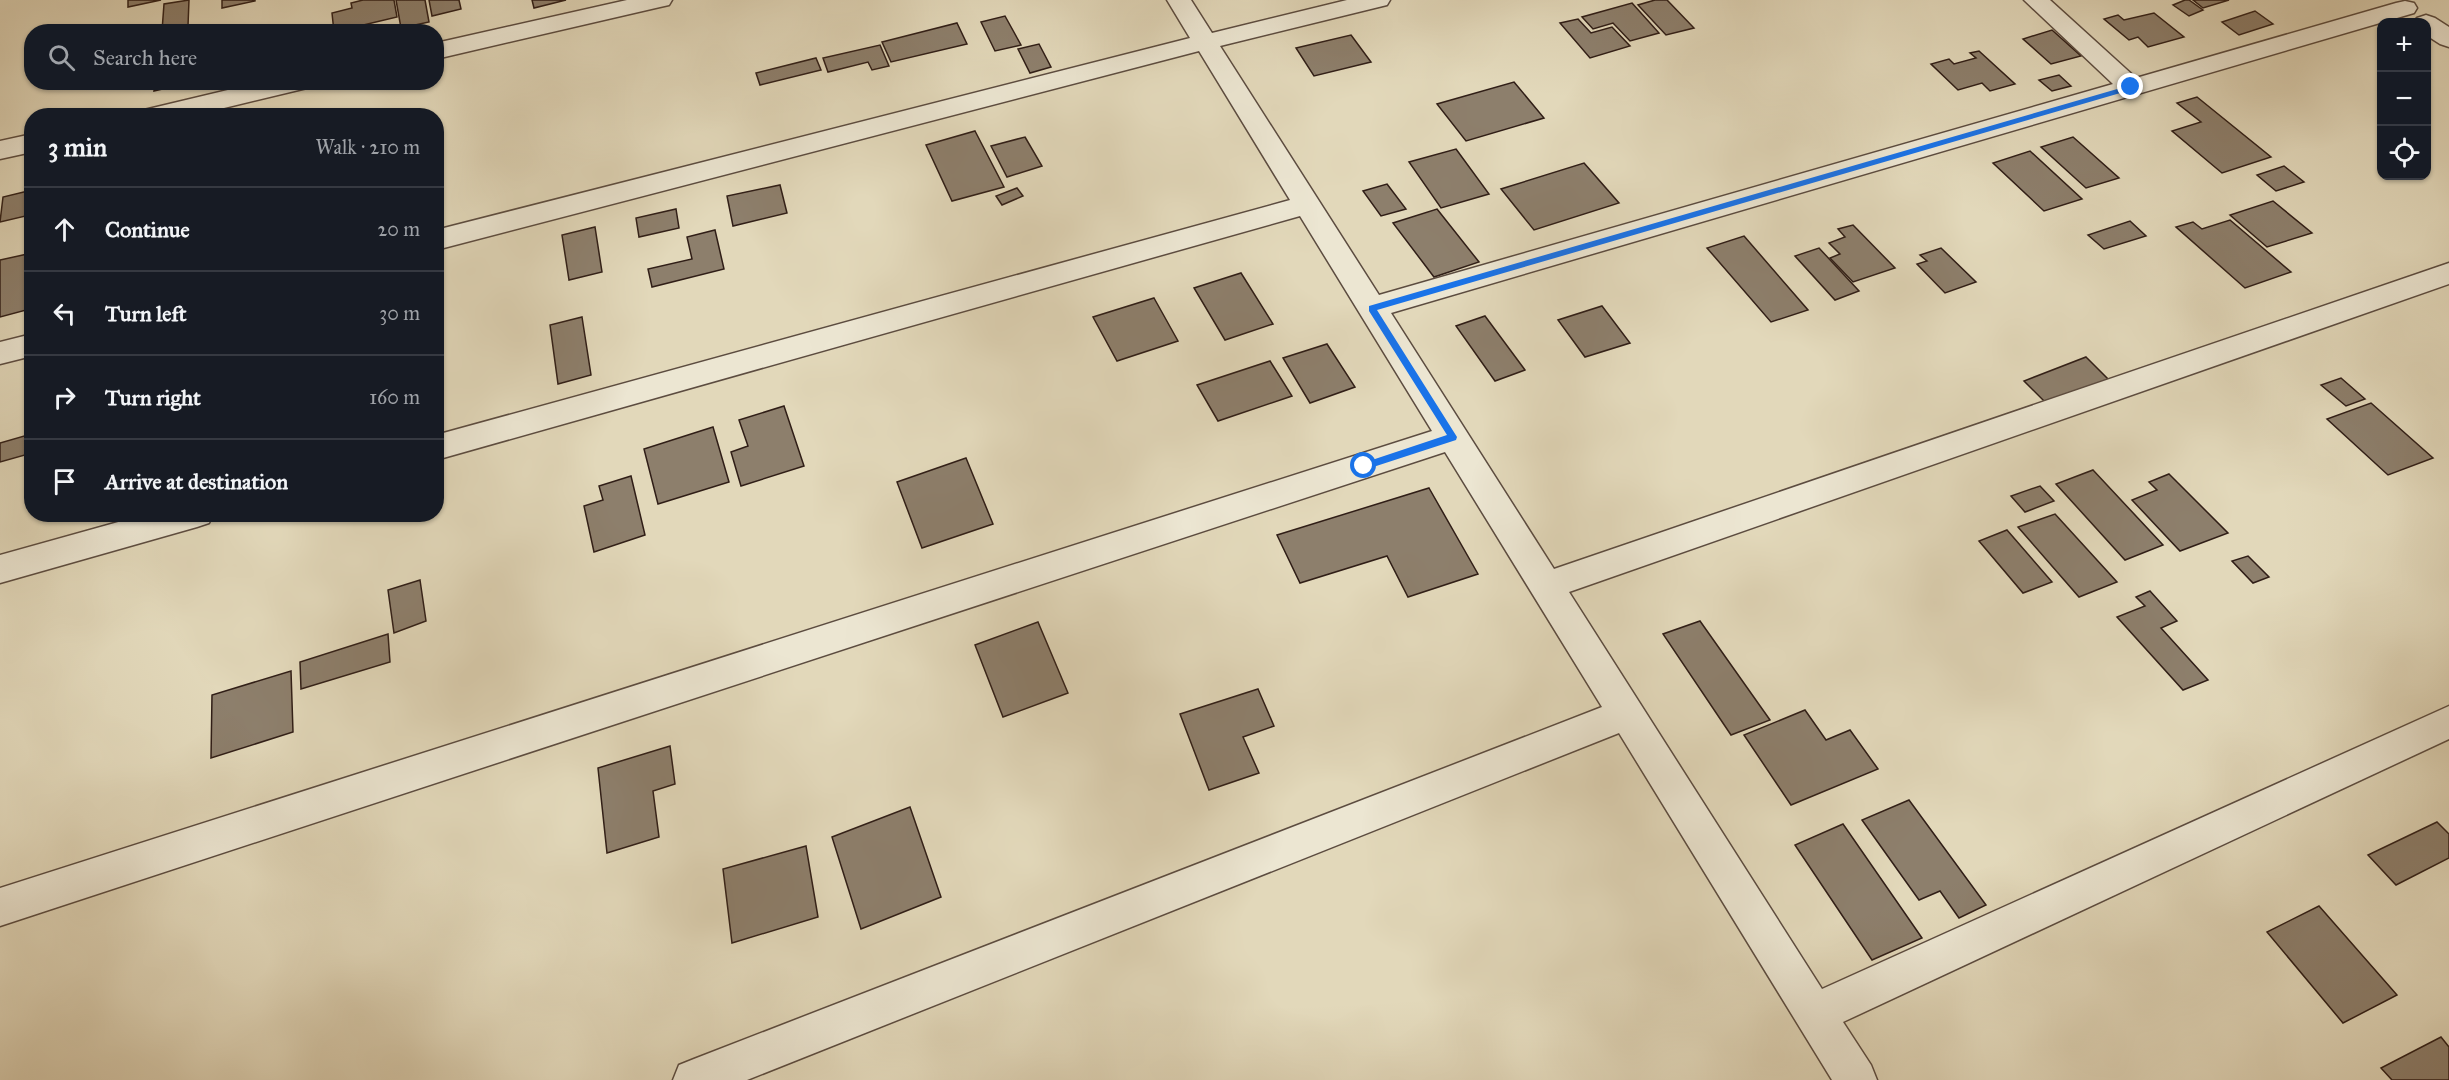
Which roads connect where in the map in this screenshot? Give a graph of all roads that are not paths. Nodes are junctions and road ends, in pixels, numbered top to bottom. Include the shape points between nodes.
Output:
1 (660, 0) edge
2 (1179, 0) edge
3 (1378, 0) edge
4 (2036, 0) edge
5 (2413, 13) edge
6 (2449, 39) edge
7 (1205, 42) junction
8 (444, 49) edge
9 (2131, 87) junction
10 (264, 90) edge
11 (187, 108) edge
12 (24, 145) edge
13 (0, 150) edge
14 (1307, 205) junction
15 (444, 238) edge
16 (2449, 273) edge
17 (1372, 308) junction
18 (24, 347) edge
19 (0, 353) edge
20 (1452, 437) junction
21 (444, 446) edge
22 (168, 522) edge
23 (0, 569) edge
24 (1546, 586) junction
25 (1626, 714) junction
26 (2449, 722) edge
27 (0, 907) edge
28 (1814, 1014) junction
29 (694, 1080) edge
30 (1856, 1080) edge

1 - 8 street
2 - 7 street
3 - 7 street
4 - 9 street
5 - 6 street
5 - 9 street
7 - 14 street
7 - 15 street
9 - 17 street
10 - 11 street
12 - 13 street
14 - 17 street
14 - 21 street
16 - 24 street
17 - 20 street
18 - 19 street
20 - 24 street
20 - 27 street
22 - 23 street
24 - 25 street
25 - 28 street
25 - 29 street
26 - 28 street
28 - 30 street

